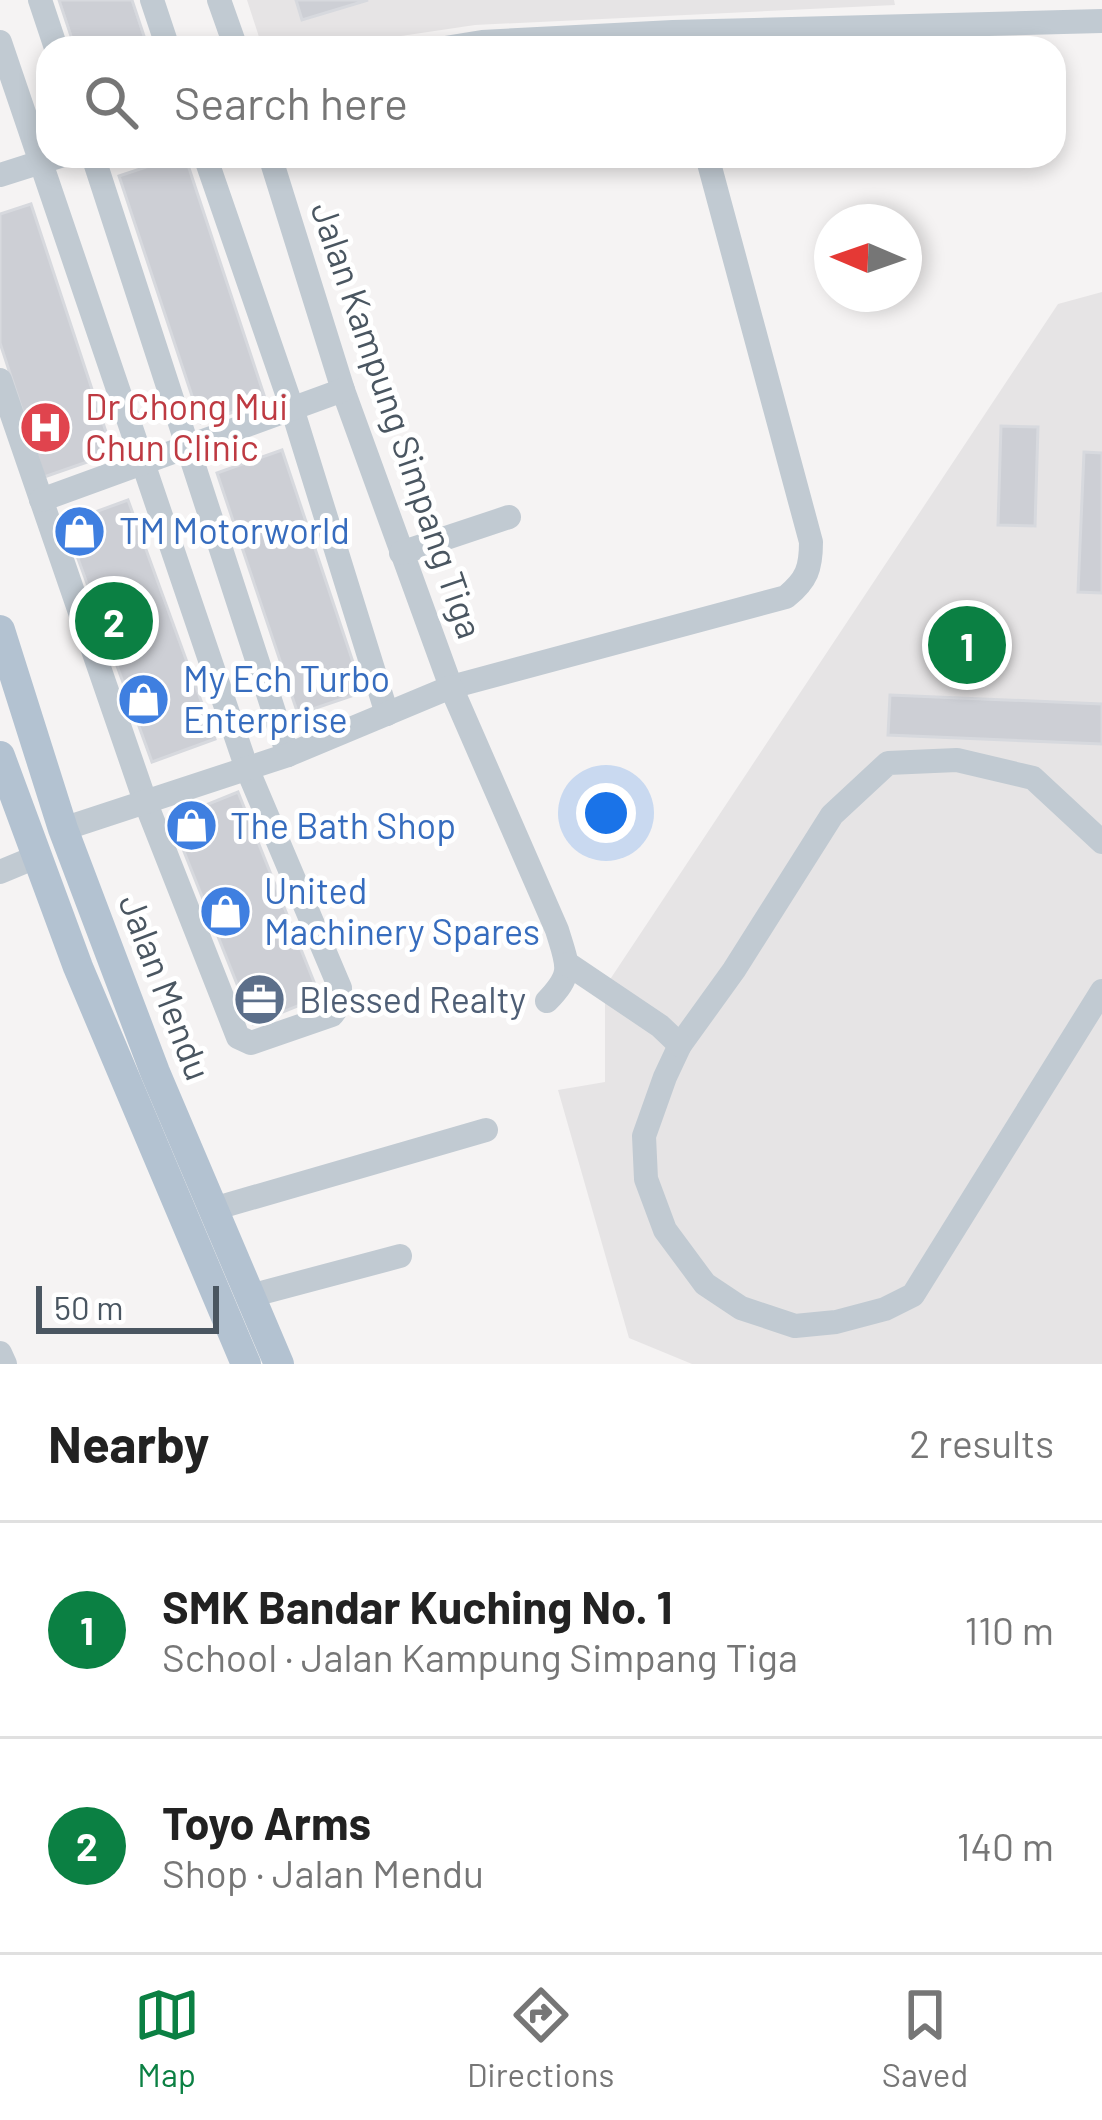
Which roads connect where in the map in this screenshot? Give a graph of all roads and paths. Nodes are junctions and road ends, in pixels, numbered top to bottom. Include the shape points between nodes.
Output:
1 (40, 0) edge
2 (152, 0) edge
3 (219, 0) edge
4 (1100, 0) edge
5 (1101, 20) edge
6 (1102, 34) edge
7 (52, 36) edge
8 (164, 36) edge
9 (232, 36) edge
10 (760, 36) edge
11 (0, 42) edge
12 (36, 125) edge
13 (36, 164) edge
14 (54, 168) edge
15 (97, 168) edge
16 (210, 168) edge
17 (274, 168) edge
18 (710, 168) edge
19 (0, 175) edge
20 (0, 380) edge
21 (343, 390) junction
22 (292, 408) junction
23 (188, 446) junction
24 (143, 462) junction
25 (41, 500) junction
26 (509, 518) dead end
27 (401, 554) junction
28 (0, 631) edge
29 (451, 687) junction
30 (387, 714) junction
31 (0, 755) edge
32 (288, 755) junction
33 (246, 766) junction
34 (145, 801) junction
35 (63, 829) junction
36 (1102, 842) edge
37 (37, 857) junction
38 (0, 872) edge
39 (568, 964) junction
40 (1102, 992) edge
41 (547, 1001) dead end
42 (680, 1045) junction
43 (486, 1130) dead end
44 (213, 1209) junction
45 (400, 1256) dead end
46 (250, 1296) junction
47 (0, 1353) edge
48 (5, 1364) edge
49 (246, 1364) edge
50 (279, 1364) edge

1 - 7 street
2 - 8 street
3 - 9 street
4 - 5 street
5 - 6 street
5 - 10 street
11 - 12 street
13 - 19 street
14 - 24 street
15 - 23 street
16 - 22 street
17 - 21 street, Jalan Kampung Simpang Tiga
18 - 29 street, Jalan Kampung Simpang Tiga via 811,566 786,597
20 - 25 street
21 - 22 street
21 - 27 street, Jalan Kampung Simpang Tiga
22 - 23 street
22 - 30 street
23 - 24 street
23 - 32 street
24 - 25 street
24 - 33 street
25 - 34 street
26 - 27 street
27 - 29 street, Jalan Kampung Simpang Tiga
28 - 35 main road, Jalan Mendu
29 - 30 street
29 - 39 street
30 - 32 street
31 - 37 main road, Jalan Mendu
32 - 33 street
33 - 34 street
33 - 34 street via 340,988 332,1015 250,1043 238,1037
34 - 35 street
35 - 44 main road, Jalan Mendu
36 - 42 street via 1033,778 957,760 888,763 832,815
37 - 38 street
37 - 49 main road, Jalan Mendu
39 - 41 street via 567,981
39 - 42 street
40 - 42 street via 913,1295 836,1322 795,1326 741,1308 705,1284 665,1230 646,1179 644,1136
43 - 44 street
44 - 46 main road, Jalan Mendu
45 - 46 street
46 - 50 main road, Jalan Mendu
47 - 48 street

